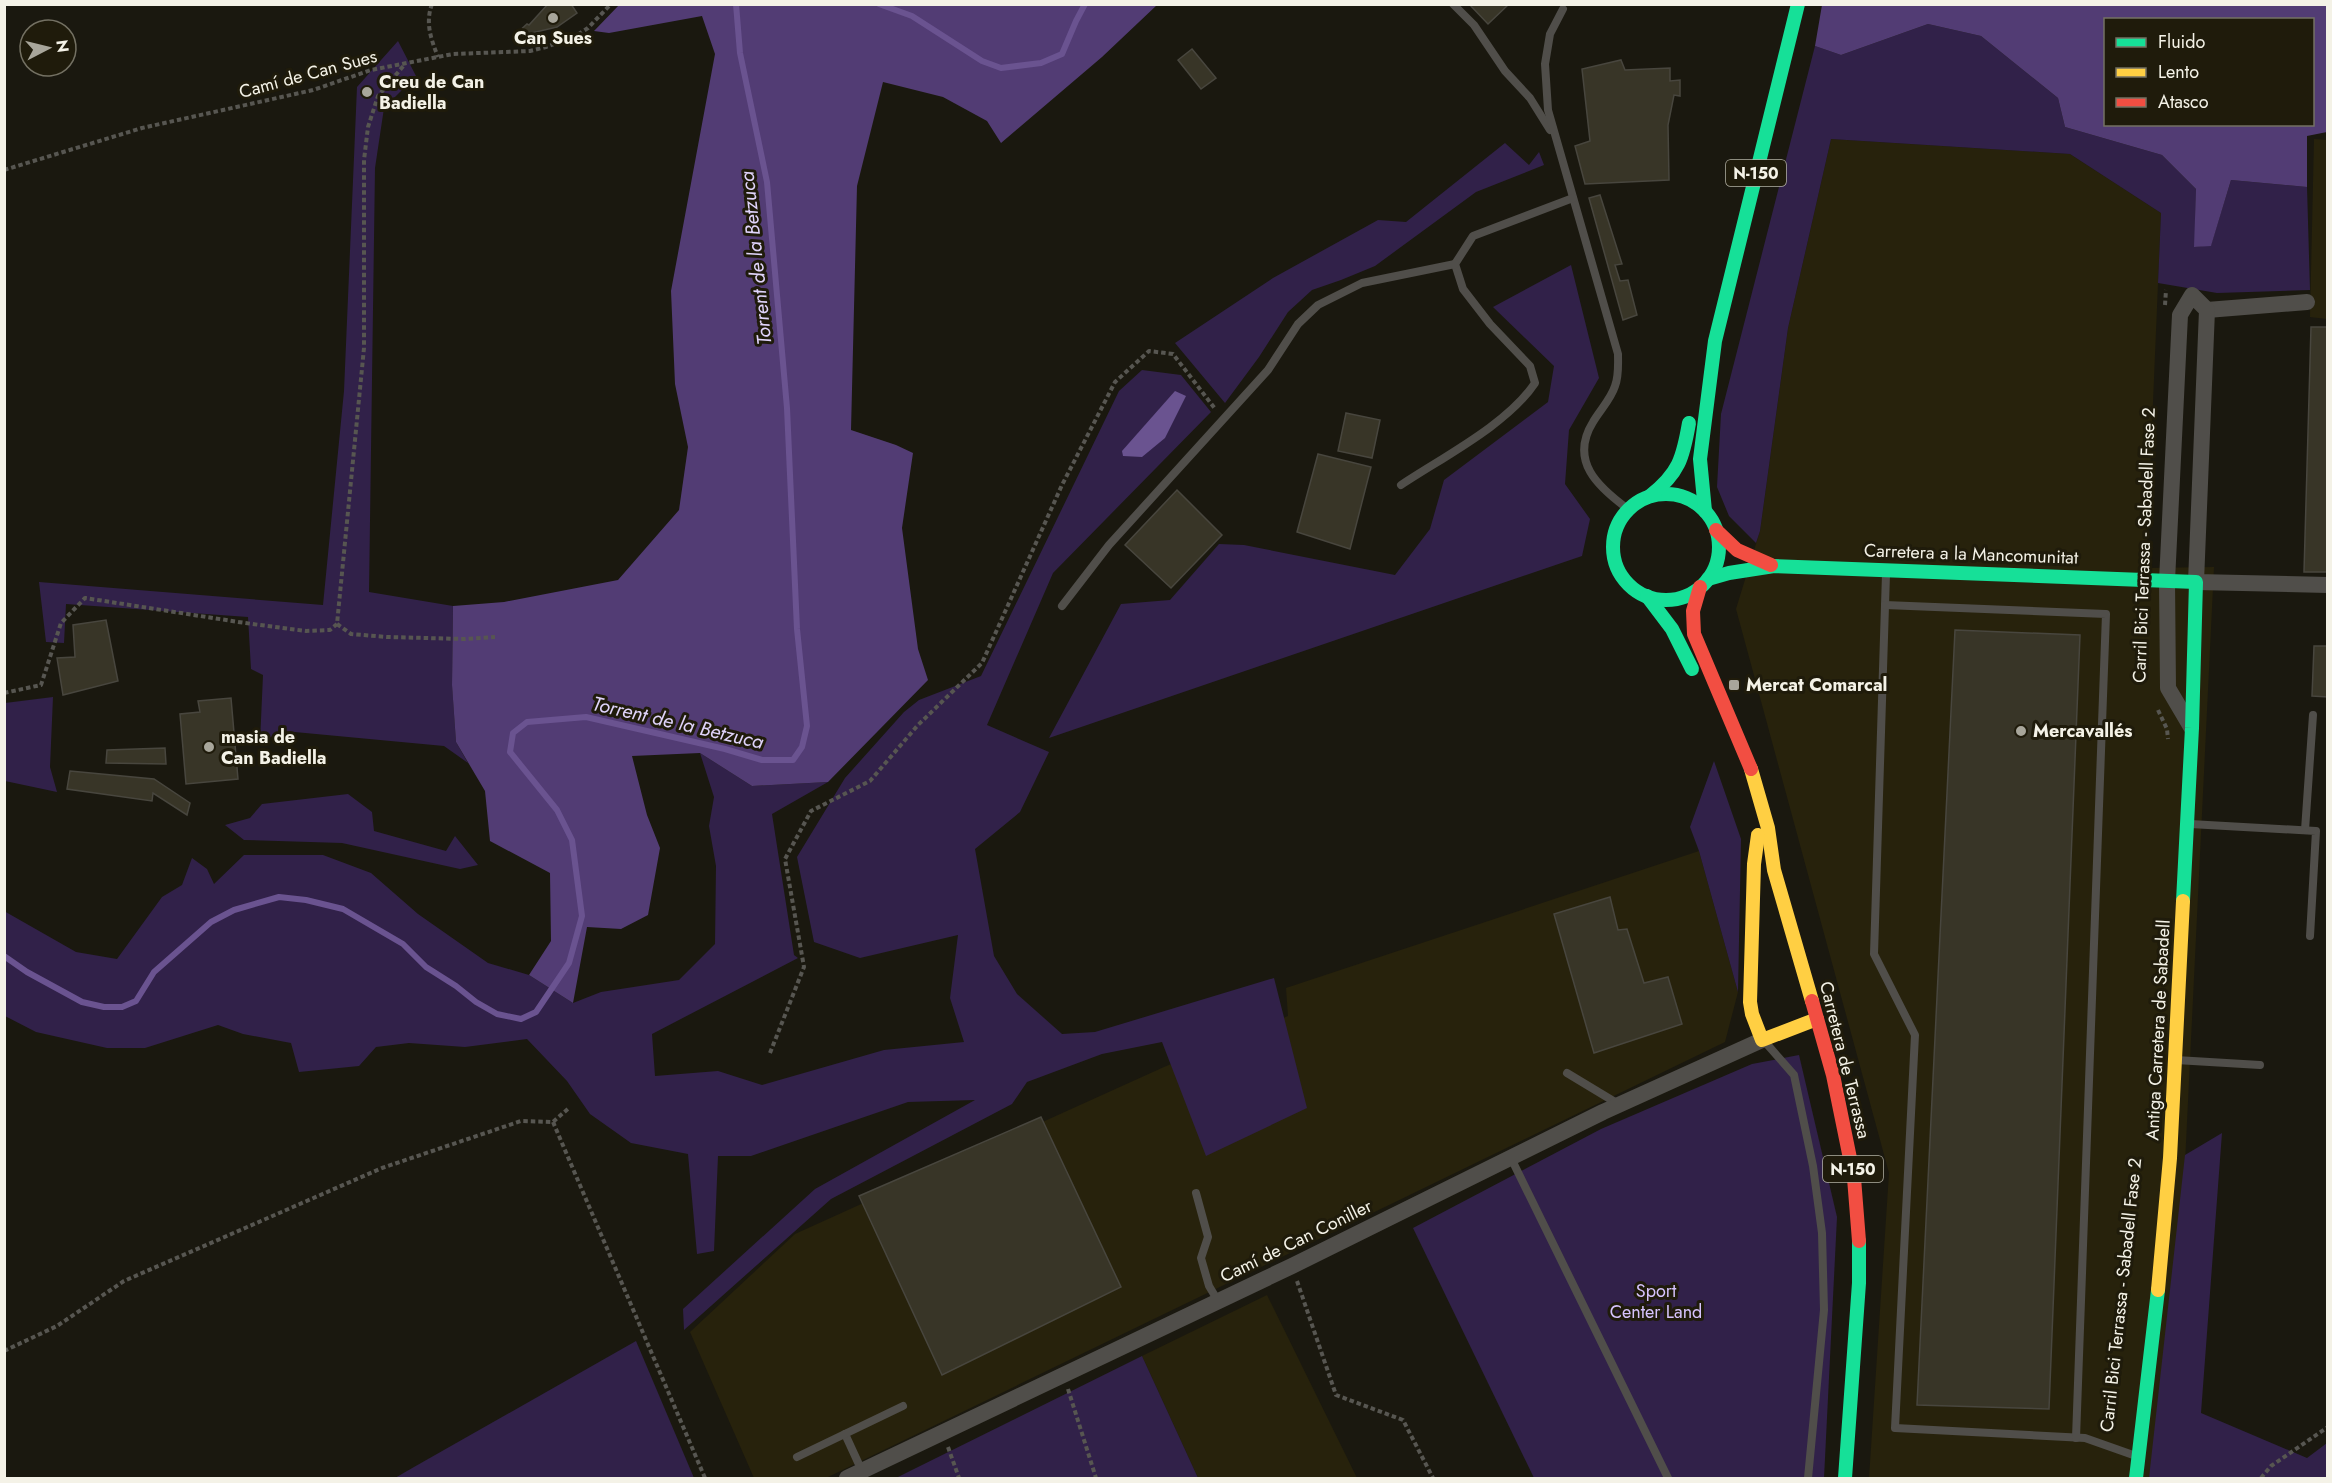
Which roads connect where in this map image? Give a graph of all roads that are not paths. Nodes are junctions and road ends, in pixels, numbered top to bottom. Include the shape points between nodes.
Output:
1 (1453, 4) edge
2 (1798, 4) edge
3 (1563, 9) dead end
4 (1555, 138) junction
5 (1573, 198) junction
6 (1455, 264) junction
7 (2307, 302) dead end
8 (2206, 310) junction
9 (1715, 341) junction
10 (1401, 485) dead end
11 (1650, 496) junction
12 (1629, 509) junction
13 (1705, 511) junction
14 (1716, 530) junction
15 (1774, 566) junction
16 (1887, 570) junction
17 (2167, 581) junction
18 (2196, 582) junction
19 (1704, 583) junction
20 (2328, 585) edge
21 (1647, 596) junction
22 (1886, 604) junction
23 (1062, 606) dead end
24 (1697, 680) dead end
25 (2313, 715) dead end
26 (2192, 728) junction
27 (1723, 739) dead end
28 (1731, 757) dead end
29 (1738, 777) dead end
30 (2187, 823) junction
31 (2305, 830) junction
32 (1758, 835) junction
33 (1774, 870) junction
34 (2310, 936) dead end
35 (1817, 1019) junction
36 (1762, 1040) junction
37 (2175, 1060) junction
38 (2260, 1065) dead end
39 (1567, 1073) dead end
40 (1620, 1105) junction
41 (1511, 1158) junction
42 (1196, 1193) dead end
43 (1218, 1300) junction
44 (903, 1406) dead end
45 (844, 1434) junction
46 (2076, 1438) junction
47 (797, 1457) dead end
48 (2139, 1457) junction
49 (854, 1475) edge
50 (1668, 1479) edge
51 (1808, 1479) edge
52 (1845, 1479) edge
53 (2136, 1479) edge

1 - 4 lane via 1530,98
2 - 9 main road, N-150
3 - 4 lane via 1550,34 1545,64 1548,110
4 - 5 lane
5 - 6 lane via 1473,236
5 - 12 lane via 1618,354 1615,387 1588,430 1585,461 1592,476
6 - 10 lane via 1463,289 1530,366 1535,382 1506,416
6 - 23 lane via 1362,283 1318,305 1298,324 1268,370 1109,545
7 - 8 street
8 - 17 street via 2192,295 2180,315
8 - 18 street
9 - 11 main road, N-150 via 1700,368 1679,469
9 - 13 main road, N-150 via 1701,453
11 - 12 main road, N-150
11 - 13 main road, N-150 via 1678,495
12 - 21 main road, N-150 via 1615,532 1616,563 1625,581
13 - 14 main road, N-150
14 - 15 main road, Carretera a la Mancomunitat via 1743,554
14 - 19 main road, N-150 via 1719,551 1713,571
15 - 16 main road, Carretera a la Mancomunitat
15 - 19 main road, Carretera a la Mancomunitat via 1729,573
16 - 17 main road, Carretera a la Mancomunitat
16 - 22 lane
17 - 18 main road, Carretera a la Mancomunitat
17 - 26 street via 2168,688
18 - 20 street, Carretera a la Mancomunitat
18 - 26 main road, Antiga Carretera de Sabadell
19 - 21 main road via 1682,598
19 - 33 main road, Carretera de Terrassa / N-150 via 1693,611 1694,634 1748,758 1768,828
21 - 24 main road, N-150 via 1672,629
22 - 46 lane via 1874,954 1915,1035 1895,1428
22 - 46 lane via 2106,614
25 - 31 lane
26 - 30 main road, Antiga Carretera de Sabadell
27 - 28 main road
29 - 32 main road, Carretera de Terrassa / N-150
30 - 31 lane
30 - 37 main road, Antiga Carretera de Sabadell
31 - 34 lane via 2316,831
32 - 33 main road, Carretera de Terrassa / N-150
32 - 36 main road via 1750,1002
33 - 35 main road, Carretera de Terrassa / N-150
35 - 36 main road
35 - 52 main road, Carretera de Terrassa / N-150 via 1848,1142 1857,1211 1859,1282
36 - 40 street, Camí de Can Coniller
36 - 51 lane via 1794,1075 1822,1233 1824,1310
37 - 38 lane
37 - 48 main road, Antiga Carretera de Sabadell via 2170,1158
39 - 40 lane
40 - 41 street, Camí de Can Coniller
41 - 43 street, Camí de Can Coniller
41 - 50 lane
42 - 43 lane via 1208,1237 1201,1258 1209,1286
43 - 49 street, Camí de Can Coniller
44 - 45 lane
45 - 47 lane
45 - 49 lane
46 - 48 lane
48 - 53 main road, Antiga Carretera de Sabadell

